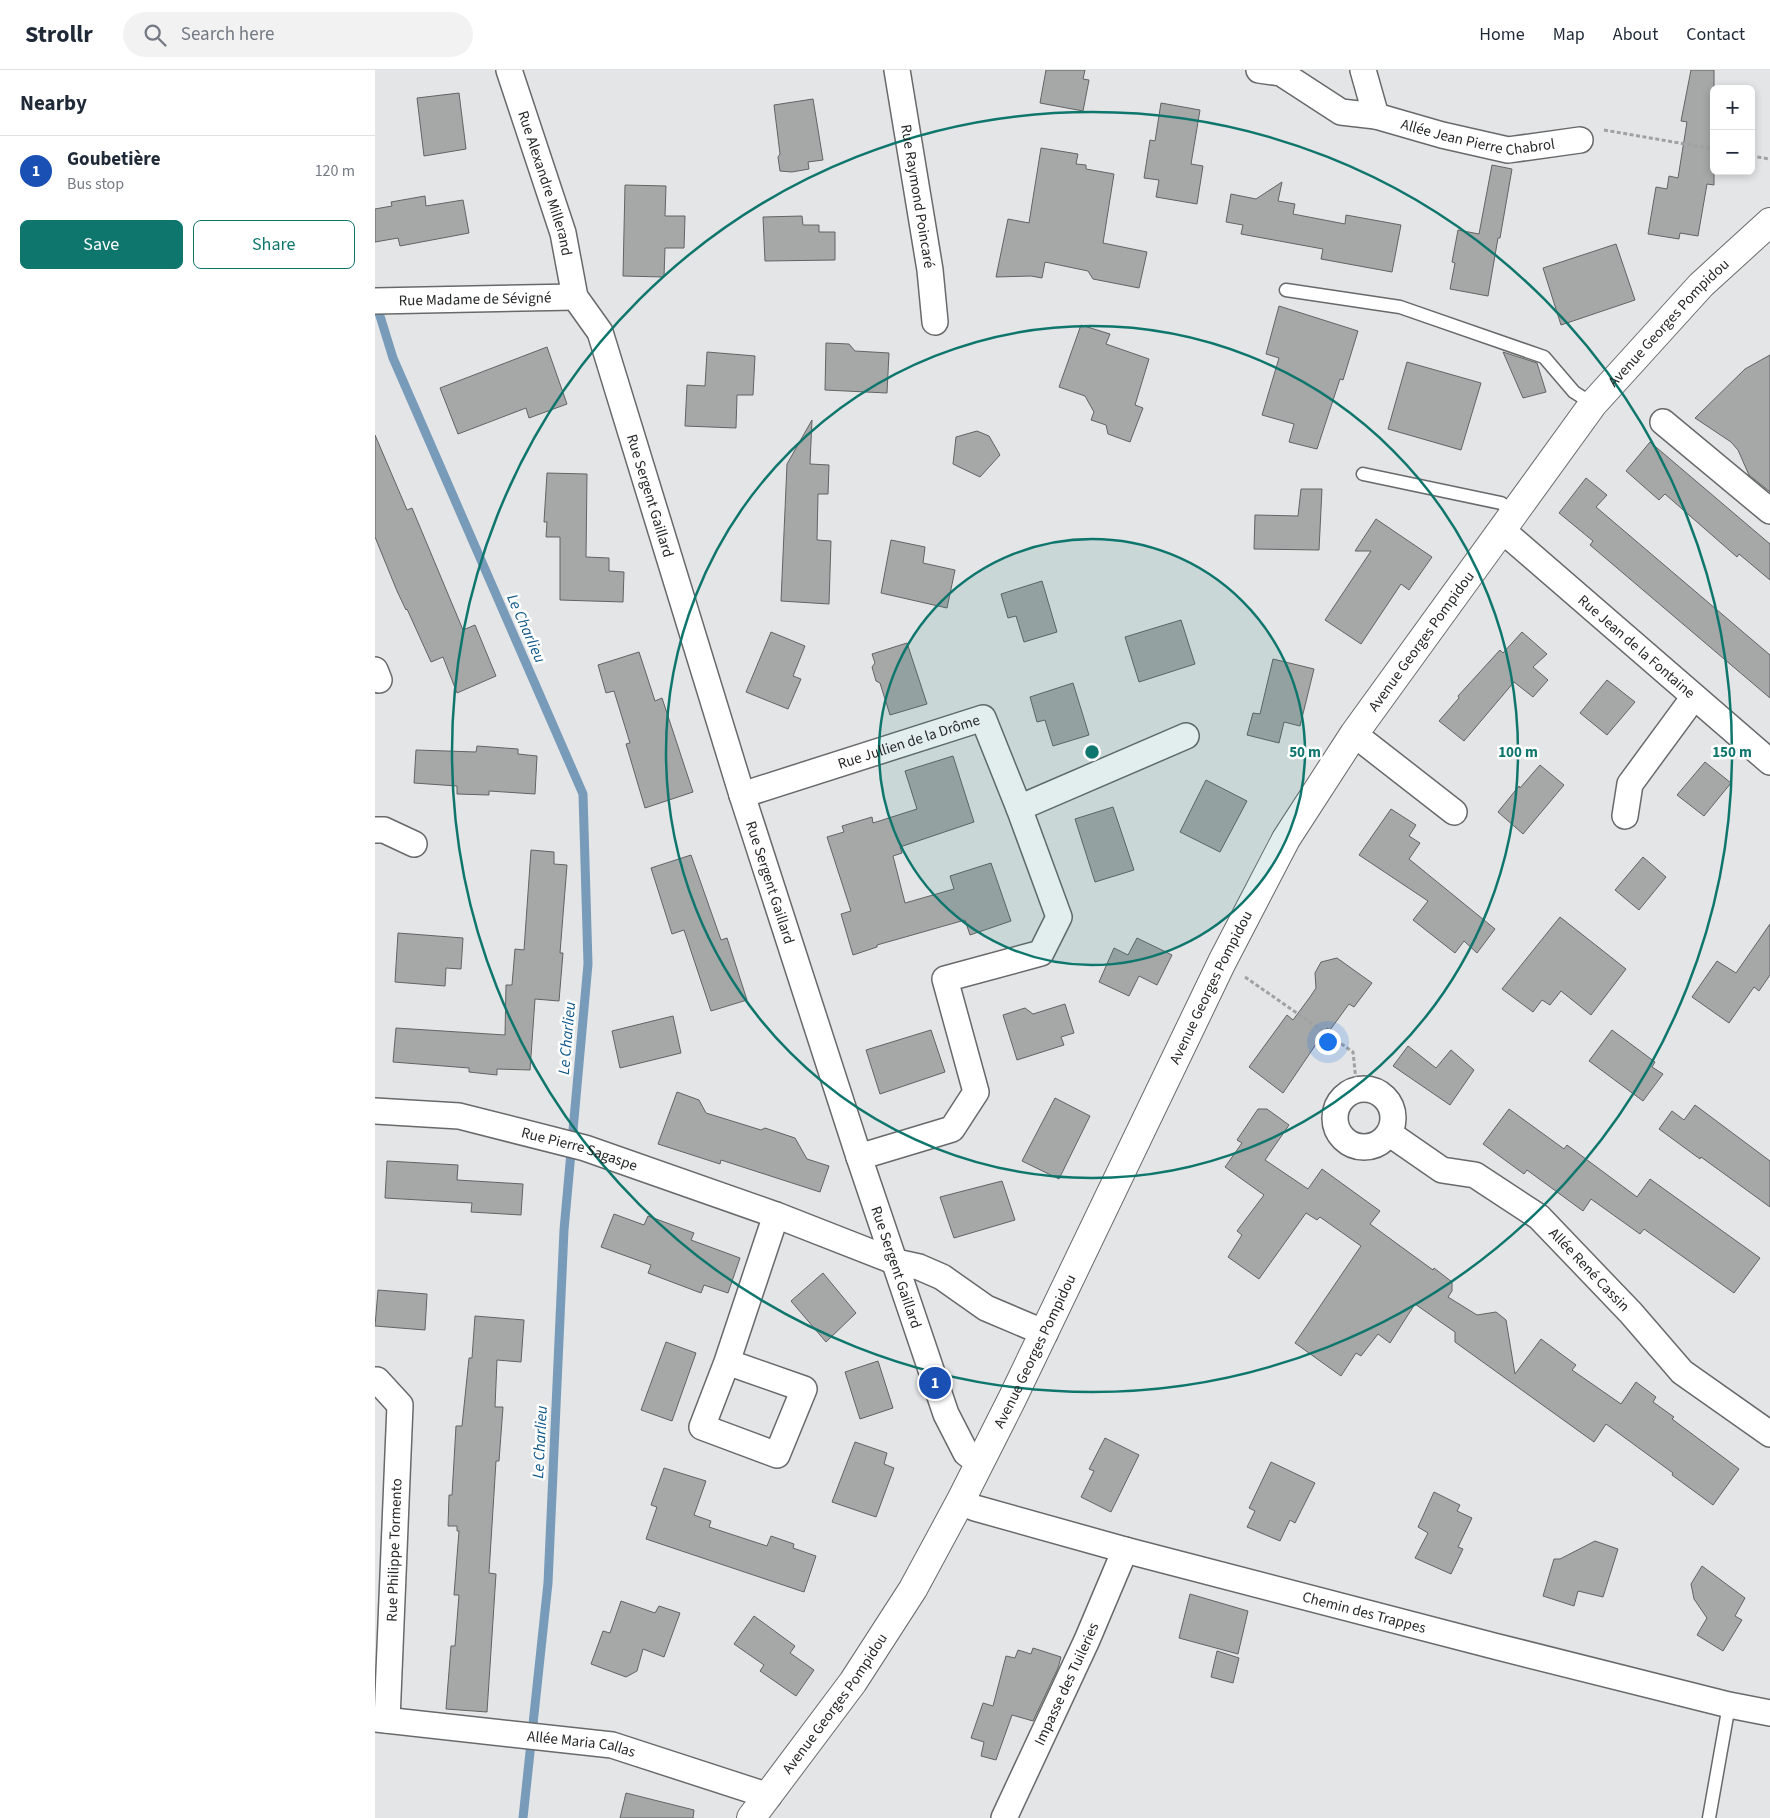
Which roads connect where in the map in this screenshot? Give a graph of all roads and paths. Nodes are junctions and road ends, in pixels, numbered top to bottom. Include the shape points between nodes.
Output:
1 (509, 70) edge
2 (897, 70) edge
3 (1259, 70) edge
4 (1363, 70) edge
5 (1376, 116) junction
6 (1580, 140) joint
7 (1710, 148) edge
8 (1755, 157) edge
9 (1770, 159) edge
10 (1770, 222) edge
11 (1286, 290) dead end
12 (575, 297) junction
13 (375, 302) edge
14 (935, 322) dead end
15 (1593, 404) junction
16 (1663, 422) dead end
17 (1363, 474) dead end
18 (1770, 512) edge
19 (1508, 521) junction
20 (1694, 697) junction
21 (1354, 734) junction
22 (1186, 736) dead end
23 (1770, 762) edge
24 (742, 795) junction
25 (1019, 808) junction
26 (1454, 812) dead end
27 (1625, 816) dead end
28 (375, 830) edge
29 (413, 844) dead end
30 (1222, 962) junction
31 (1357, 1090) junction
32 (375, 1111) edge
33 (1390, 1134) junction
34 (859, 1157) junction
35 (776, 1215) junction
36 (896, 1262) junction
37 (1045, 1333) junction
38 (727, 1362) dead end
39 (375, 1380) edge
40 (1770, 1434) edge
41 (979, 1463) junction
42 (960, 1502) junction
43 (1125, 1550) junction
44 (1729, 1705) junction
45 (1770, 1713) edge
46 (381, 1720) edge
47 (769, 1796) junction
48 (751, 1818) edge
49 (1004, 1818) edge
50 (1709, 1818) edge

1 - 12 street, Rue Alexandre Millerand via 563,232
2 - 14 street, Rue Raymond Poincaré via 931,270
3 - 5 street, Allée Jean Pierre Chabrol via 1281,73 1341,112
4 - 5 street
5 - 6 street, Allée Jean Pierre Chabrol via 1442,136 1508,150
6 - 7 path via 1591,128
8 - 9 path
10 - 15 main road, Avenue Georges Pompidou via 1701,285
11 - 15 lane via 1400,307 1544,356 1574,392
12 - 13 street, Rue Madame de Sévigné
12 - 24 street, Rue Sergent Gaillard via 600,332
15 - 19 main road, Avenue Georges Pompidou
16 - 18 street
17 - 19 lane via 1501,503
19 - 20 street, Rue Jean de la Fontaine
19 - 21 main road, Avenue Georges Pompidou
20 - 23 street, Rue Jean de la Fontaine
20 - 27 street via 1630,784
21 - 26 street
21 - 30 main road, Avenue Georges Pompidou via 1286,839
22 - 25 street
24 - 25 street, Rue Jullien de la Drôme via 983,718
24 - 34 street, Rue Sergent Gaillard
25 - 34 street, Rue Jullien de la Drôme via 1059,917 1041,953 945,980 976,1092 952,1129
28 - 29 street via 384,830
30 - 31 path via 1353,1052
30 - 37 main road, Avenue Georges Pompidou
31 - 33 street via 1368,1089 1388,1100 1394,1123
31 - 33 street via 1346,1095 1335,1114 1341,1136 1360,1148 1372,1147
32 - 35 street, Rue Pierre Sagaspe via 459,1116 543,1137 585,1148
33 - 40 street, Allée René Cassin via 1442,1170 1475,1175 1539,1217 1631,1313 1682,1372
34 - 36 street, Rue Sergent Gaillard
35 - 36 street, Rue Pierre Sagaspe
35 - 38 street
36 - 37 street, Rue Pierre Sagaspe via 942,1276 986,1308
36 - 41 street, Rue Sergent Gaillard via 947,1414 966,1453
37 - 41 main road, Avenue Georges Pompidou
39 - 46 street, Rue Philippe Tormento via 400,1405
41 - 42 main road, Avenue Georges Pompidou
42 - 43 street, Chemin des Trappes
42 - 47 main road, Avenue Georges Pompidou via 913,1589 858,1674
43 - 44 street, Chemin des Trappes
43 - 49 street, Impasse des Tuileries
44 - 45 street, Chemin des Trappes
44 - 50 lane
46 - 47 street, Allée Maria Callas via 613,1745
47 - 48 main road, Avenue Georges Pompidou

